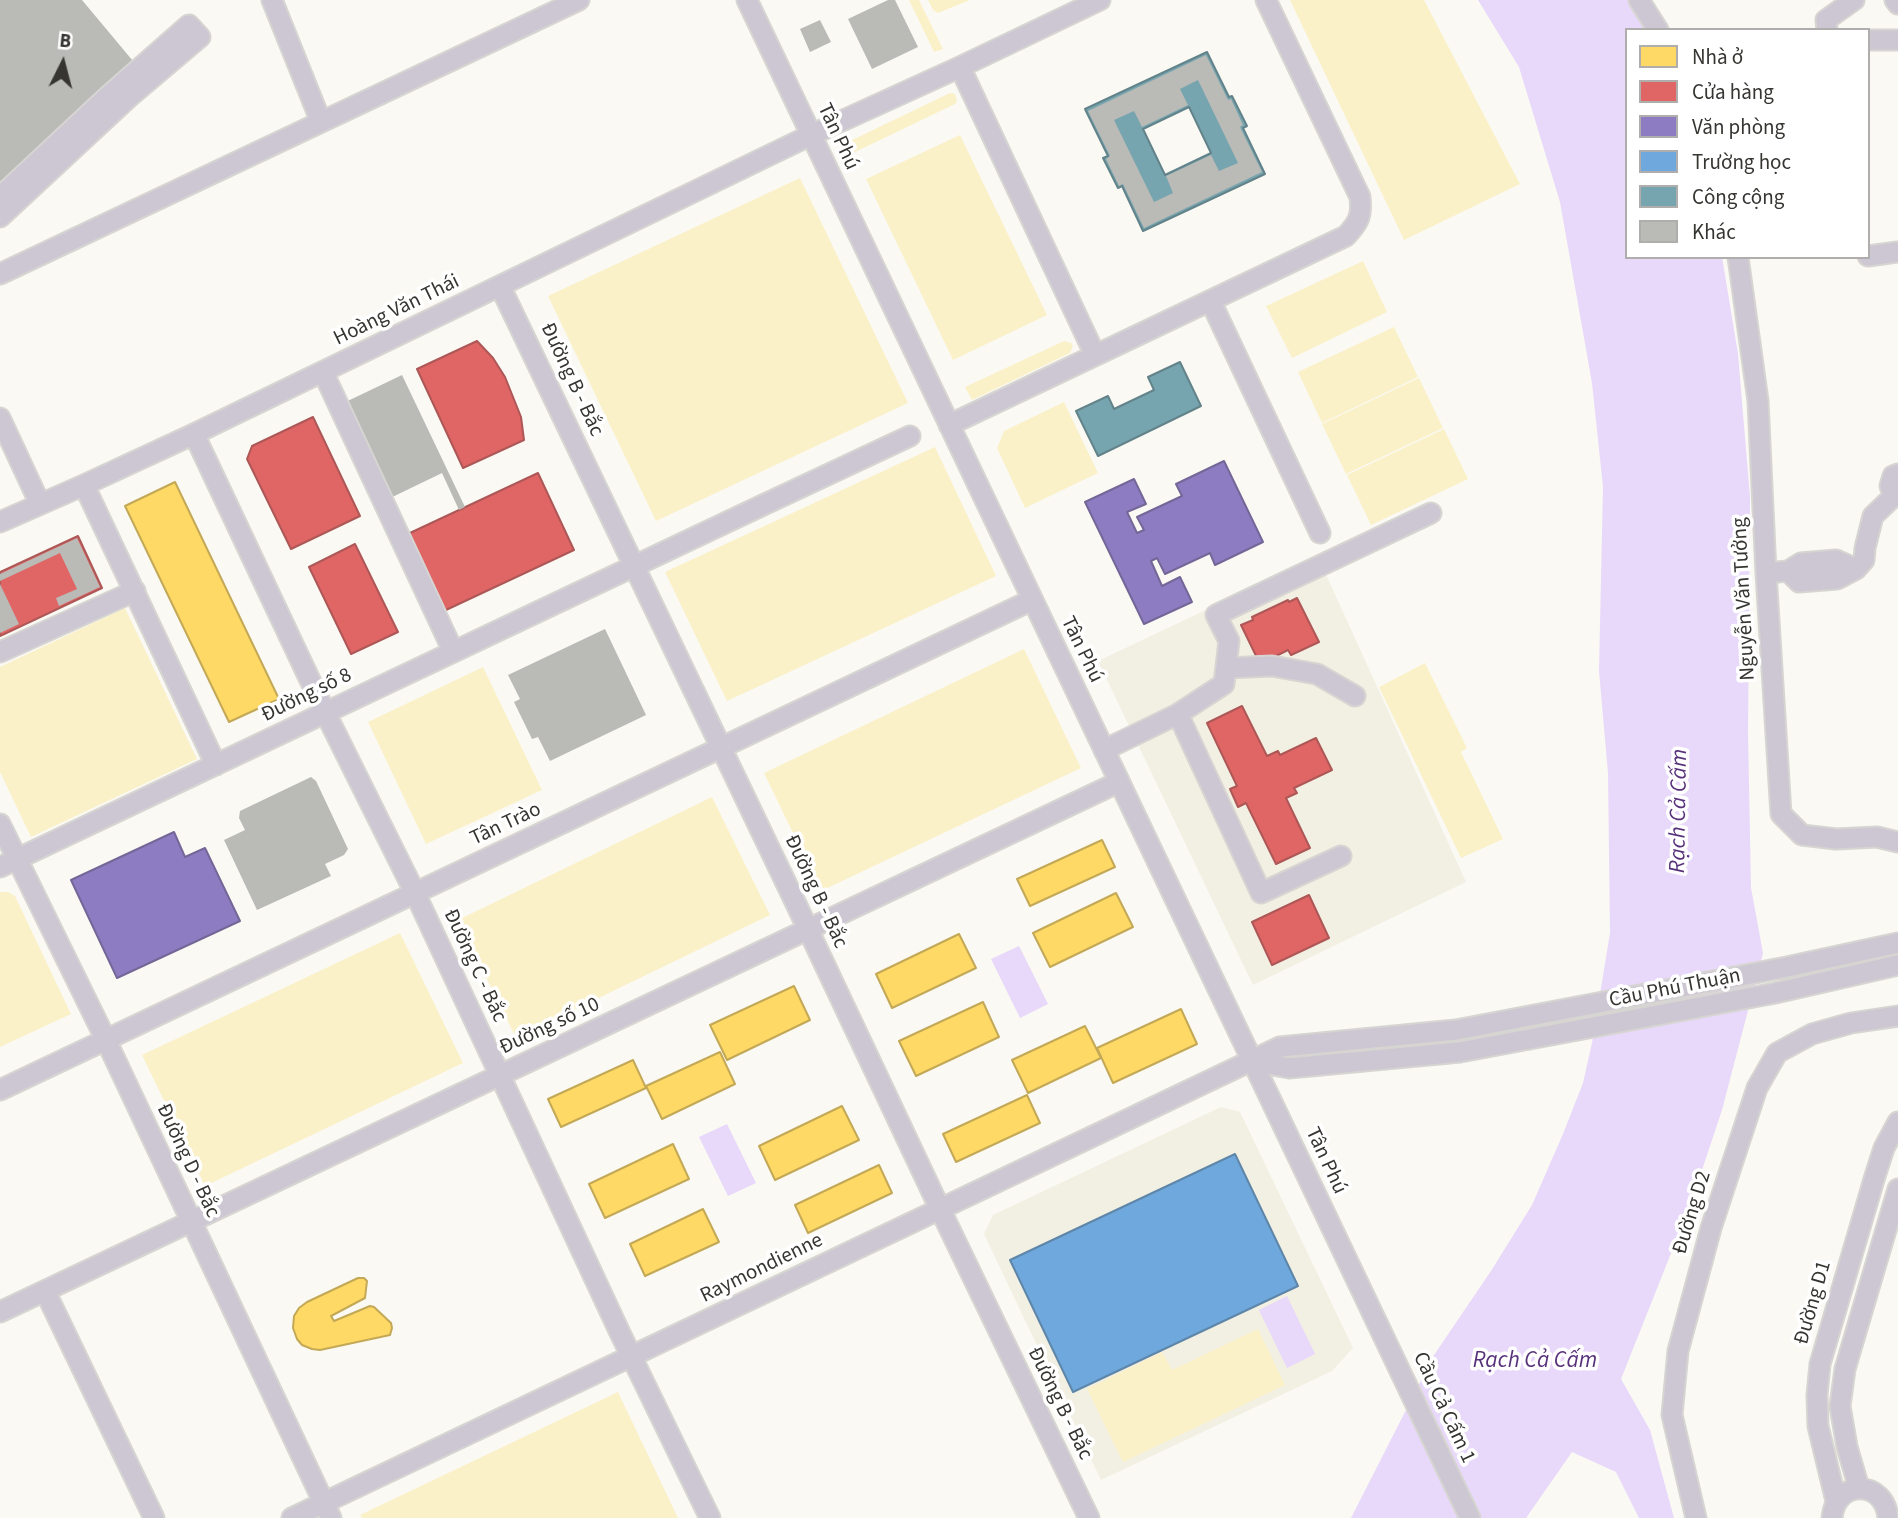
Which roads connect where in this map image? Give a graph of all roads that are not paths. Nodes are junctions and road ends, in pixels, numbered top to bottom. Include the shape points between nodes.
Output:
1 (272, 0) edge
2 (579, 0) edge
3 (747, 0) edge
4 (1100, 0) edge
5 (1266, 0) edge
6 (1639, 0) edge
7 (1854, 0) edge
8 (1657, 28) edge
9 (1827, 28) edge
10 (1870, 40) edge
11 (1898, 40) edge
12 (960, 67) junction
13 (321, 122) junction
14 (811, 135) junction
15 (0, 197) edge
16 (0, 216) edge
17 (1898, 252) edge
18 (1870, 256) edge
19 (1738, 259) edge
20 (0, 274) edge
21 (500, 285) junction
22 (1211, 302) junction
23 (1095, 355) junction
24 (323, 372) junction
25 (0, 418) edge
26 (949, 425) junction
27 (194, 434) junction
28 (910, 436) dead end
29 (1898, 474) edge
30 (84, 485) junction
31 (1896, 494) edge
32 (40, 504) junction
33 (1431, 513) dead end
34 (0, 522) edge
35 (1320, 533) dead end
36 (633, 565) junction
37 (1766, 573) junction
38 (135, 591) junction
39 (1032, 600) junction
40 (453, 651) junction
41 (0, 652) edge
42 (1226, 668) junction
43 (1356, 696) dead end
44 (325, 712) junction
45 (1178, 714) junction
46 (721, 748) junction
47 (1104, 750) junction
48 (216, 765) junction
49 (1119, 782) junction
50 (0, 824) edge
51 (1898, 842) edge
52 (1341, 856) dead end
53 (8, 863) edge
54 (415, 893) junction
55 (808, 929) junction
56 (1896, 943) edge
57 (1898, 965) edge
58 (1898, 1016) edge
59 (106, 1040) junction
60 (1252, 1061) junction
61 (500, 1076) junction
62 (0, 1090) edge
63 (1898, 1122) edge
64 (1898, 1189) edge
65 (940, 1209) junction
66 (191, 1223) junction
67 (44, 1292) junction
68 (0, 1312) edge
69 (1374, 1318) joint
70 (632, 1357) junction
71 (1859, 1488) junction
72 (328, 1510) edge
73 (1834, 1510) edge
74 (1891, 1512) edge
75 (154, 1518) edge
76 (292, 1518) edge
77 (710, 1518) edge
78 (1088, 1518) edge
79 (1470, 1518) edge
80 (1696, 1518) edge

1 - 13 street
2 - 13 street
3 - 14 street, Tân Phú
4 - 12 street, Hoàng Văn Thái
5 - 22 street via 1360,197 1361,212 1346,236
6 - 8 street
7 - 9 street via 1826,20
10 - 11 street
12 - 14 street, Hoàng Văn Thái
12 - 23 street
13 - 20 street
14 - 21 street, Hoàng Văn Thái
14 - 26 street, Tân Phú
15 - 16 street via 188,25 200,37
17 - 18 street
19 - 37 street, Nguyễn Văn Tưởng via 1758,401
21 - 24 street, Hoàng Văn Thái
21 - 36 street, Đường B - Bắc
22 - 23 street
22 - 35 street
23 - 26 street
24 - 27 street, Hoàng Văn Thái
24 - 40 street
25 - 32 street
26 - 39 street, Tân Phú
27 - 30 street, Hoàng Văn Thái
27 - 44 street, Đường C - Bắc
28 - 36 street, Đường số 8
29 - 31 street via 1890,486
30 - 32 street, Hoàng Văn Thái
30 - 38 street
31 - 37 street via 1874,516 1864,560 1856,569 1836,560
32 - 34 street, Hoàng Văn Thái
33 - 42 street via 1216,615 1229,641
36 - 40 street, Đường số 8
36 - 46 street, Đường B - Bắc
37 - 51 street, Nguyễn Văn Tưởng via 1781,814 1802,835
38 - 41 street
38 - 48 street
39 - 46 street, Tân Trào
39 - 47 street, Tân Phú
40 - 44 street, Đường số 8
42 - 43 street via 1272,666 1317,674
42 - 45 street via 1224,684
44 - 48 street, Đường số 8
44 - 54 street, Đường C - Bắc
45 - 47 street
45 - 52 street via 1261,893
46 - 54 street, Tân Trào
46 - 55 street, Đường B - Bắc
47 - 49 street, Tân Phú
48 - 53 street, Đường số 8
49 - 55 street, Đường số 10
49 - 60 street, Tân Phú
50 - 53 street, Đường D - Bắc
53 - 59 street, Đường D - Bắc
54 - 59 street, Tân Trào
54 - 61 street, Đường C - Bắc
55 - 61 street, Đường số 10
55 - 65 street, Đường B - Bắc
56 - 60 street, Cầu Phú Thuận via 1456,1030 1280,1047
57 - 60 street, Cầu Phú Thuận via 1775,993 1460,1052 1289,1068
58 - 80 street, Đường D2 via 1812,1034 1777,1053 1757,1088 1711,1228 1678,1351 1672,1415
59 - 62 street, Tân Trào
59 - 66 street, Đường D - Bắc
60 - 65 street, Raymondienne
60 - 69 street, Tân Phú
61 - 66 street, Đường số 10
61 - 70 street, Đường C - Bắc
63 - 73 street, Đường D1 via 1875,1176 1821,1364 1818,1426
64 - 71 street via 1845,1369 1840,1406
65 - 70 street, Raymondienne
65 - 78 street, Đường B - Bắc
66 - 67 street, Đường số 10
66 - 72 street, Đường D - Bắc
67 - 68 street, Đường số 10
67 - 75 street
69 - 79 street, Cầu Cả Cấm 1
70 - 72 street, Raymondienne
70 - 77 street, Đường C - Bắc
71 - 73 street via 1846,1492
71 - 74 street via 1877,1494
72 - 76 street, Raymondienne

